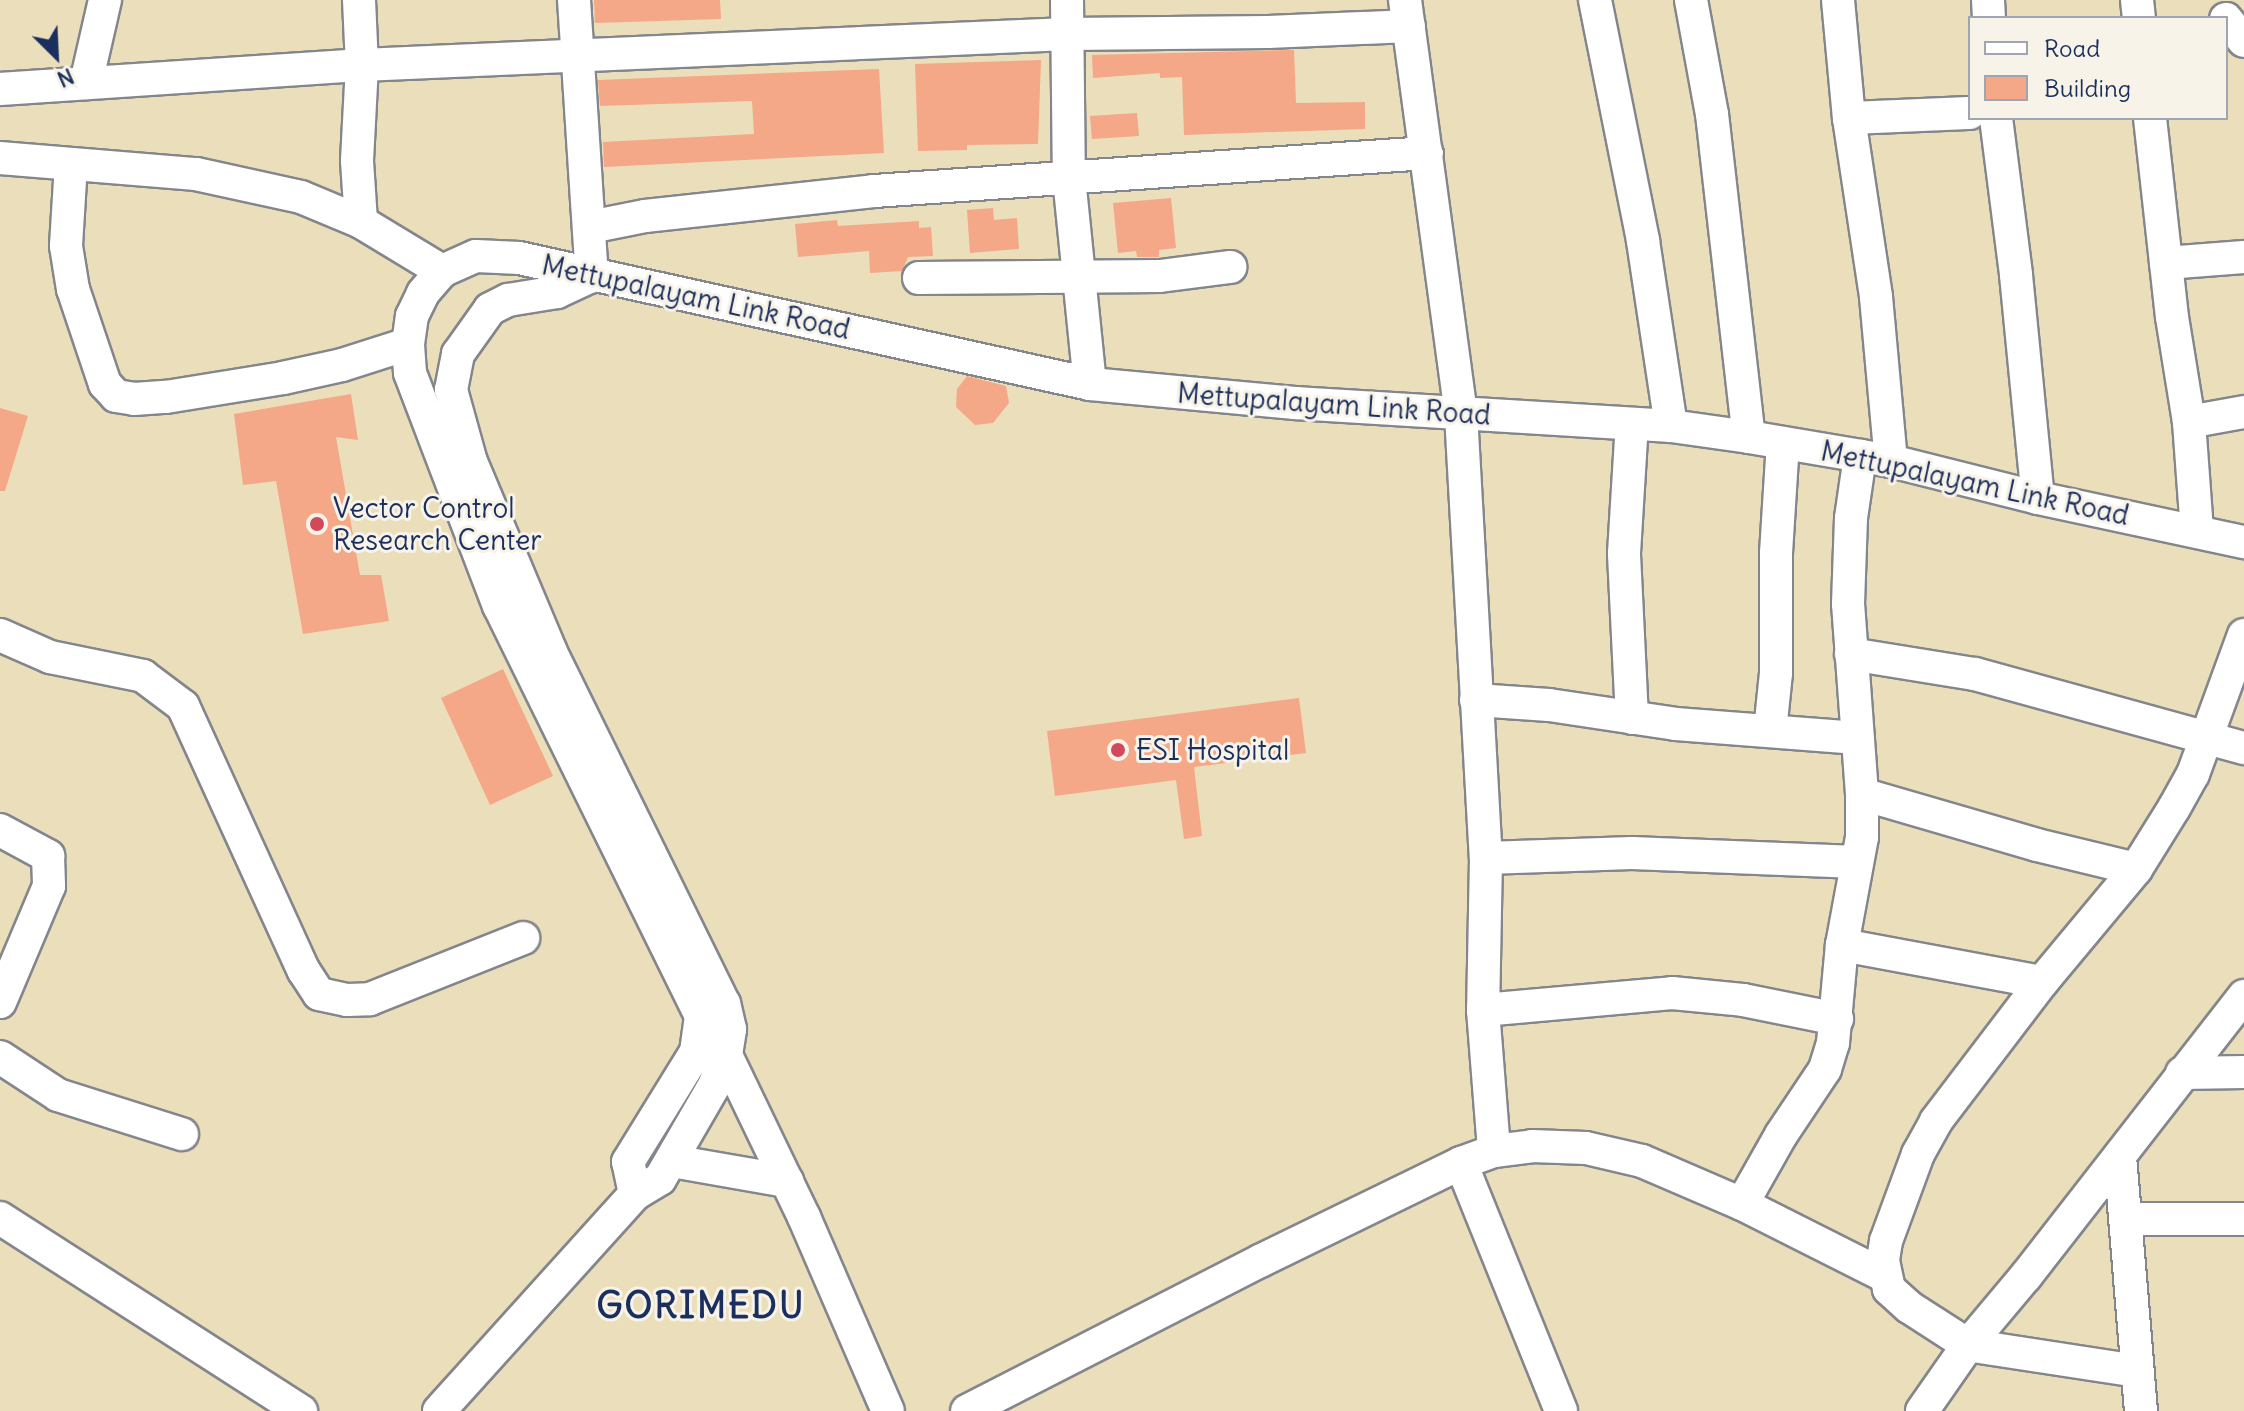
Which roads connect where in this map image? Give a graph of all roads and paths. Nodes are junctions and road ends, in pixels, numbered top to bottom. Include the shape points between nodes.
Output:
1 (105, 0) edge
2 (359, 0) edge
3 (574, 0) edge
4 (1067, 0) edge
5 (1595, 0) edge
6 (1691, 0) edge
7 (1838, 0) edge
8 (2211, 0) edge
9 (1407, 13) edge
10 (2224, 16) edge
11 (2228, 21) edge
12 (1067, 34) junction
13 (2244, 41) edge
14 (578, 56) junction
15 (362, 65) junction
16 (86, 83) junction
17 (0, 89) edge
18 (1968, 113) edge
19 (1849, 118) junction
20 (1996, 120) edge
21 (2150, 120) edge
22 (1427, 153) junction
23 (0, 158) edge
24 (71, 164) junction
25 (1069, 178) junction
26 (361, 222) junction
27 (590, 227) junction
28 (2244, 257) edge
29 (2166, 263) junction
30 (1230, 267) dead end
31 (442, 271) junction
32 (592, 276) junction
33 (919, 278) dead end
34 (1079, 278) junction
35 (408, 344) junction
36 (1090, 384) junction
37 (2244, 412) edge
38 (1461, 414) junction
39 (2189, 422) junction
40 (1632, 424) junction
41 (1671, 426) junction
42 (1749, 437) junction
43 (1783, 443) junction
44 (1860, 456) junction
45 (1891, 461) junction
46 (2038, 498) junction
47 (2197, 530) junction
48 (2244, 542) edge
49 (0, 635) edge
50 (2244, 635) edge
51 (1851, 654) junction
52 (1476, 700) junction
53 (1632, 718) junction
54 (1770, 731) junction
55 (2207, 737) junction
56 (1857, 738) junction
57 (2244, 748) edge
58 (1862, 794) junction
59 (0, 830) edge
60 (1486, 858) junction
61 (1857, 862) junction
62 (2136, 869) junction
63 (523, 938) dead end
64 (1842, 945) junction
65 (2042, 982) junction
66 (2244, 996) edge
67 (0, 1002) edge
68 (1483, 1010) junction
69 (1837, 1019) junction
70 (726, 1055) junction
71 (0, 1057) edge
72 (2244, 1072) edge
73 (2182, 1073) junction
74 (182, 1134) dead end
75 (1494, 1151) junction
76 (2120, 1156) junction
77 (672, 1161) junction
78 (1461, 1163) junction
79 (787, 1181) junction
80 (635, 1194) junction
81 (1742, 1204) junction
82 (0, 1218) edge
83 (2125, 1219) junction
84 (2244, 1219) edge
85 (1883, 1275) junction
86 (1968, 1345) junction
87 (2137, 1371) junction
88 (301, 1411) edge
89 (439, 1411) edge
90 (888, 1411) edge
91 (967, 1411) edge
92 (1561, 1411) edge
93 (1922, 1411) edge
94 (2141, 1411) edge

1 - 16 street
2 - 15 street
3 - 14 street
4 - 12 street
5 - 41 street via 1643,241
6 - 42 street via 1712,114
7 - 19 street
8 - 10 street
9 - 12 street via 1237,33
9 - 22 street
11 - 13 street
12 - 14 street
12 - 25 street
14 - 15 street
14 - 27 street
15 - 16 street
15 - 26 street via 357,161
16 - 17 street
18 - 19 street
19 - 45 street via 1876,297
20 - 46 street
21 - 29 street
22 - 25 street
22 - 38 street
23 - 24 street
24 - 26 street via 249,183
24 - 35 street via 66,246 73,289 105,384 116,396 166,397 283,378
25 - 27 street via 874,191
25 - 34 street
26 - 31 street
27 - 32 street
28 - 29 street
29 - 39 street
30 - 34 street
31 - 32 street, Mettupalayam Link Road via 476,256 519,258
31 - 35 street via 412,316
32 - 36 street, Mettupalayam Link Road
32 - 70 street via 557,292 508,300 490,309 458,354 451,390 471,462 551,652 724,1004 730,1029
33 - 34 street
34 - 36 street
35 - 80 street via 410,373 499,606 701,1016 696,1052 628,1162
36 - 38 street, Mettupalayam Link Road
37 - 39 street
38 - 40 street, Mettupalayam Link Road
38 - 52 street
39 - 47 street
40 - 41 street, Mettupalayam Link Road
40 - 53 street via 1624,553
41 - 42 street, Mettupalayam Link Road
42 - 43 street, Mettupalayam Link Road
43 - 44 street, Mettupalayam Link Road
43 - 54 street
44 - 45 street, Mettupalayam Link Road
44 - 51 street via 1849,550
45 - 46 street, Mettupalayam Link Road
46 - 47 street, Mettupalayam Link Road
47 - 48 street, Mettupalayam Link Road
49 - 63 street via 50,657 143,676 183,706 319,994 370,999
50 - 55 street
51 - 55 street via 1975,674
51 - 56 street
52 - 53 street
52 - 60 street
53 - 54 street
54 - 56 street
55 - 57 street
55 - 62 street via 2174,808
56 - 58 street
58 - 61 street
58 - 62 street
59 - 67 street via 48,856 49,886
60 - 61 street via 1632,853
60 - 68 street
61 - 64 street
62 - 65 street
64 - 65 street
64 - 69 street
65 - 85 street via 1936,1121 1918,1154 1886,1241
66 - 73 street
68 - 69 street via 1672,993 1743,1000
68 - 75 street
69 - 81 street via 1825,1069
70 - 77 street
70 - 79 street
71 - 74 street via 58,1095
72 - 73 street
73 - 76 street
75 - 78 street
75 - 81 street via 1586,1148 1642,1161
76 - 83 street
76 - 86 street
77 - 79 street
77 - 80 street via 660,1179
78 - 91 street
78 - 92 street
79 - 90 street
80 - 89 street
81 - 85 street
82 - 88 street
83 - 84 street
83 - 87 street
85 - 86 street via 1889,1289 1909,1307
86 - 87 street
86 - 93 street
87 - 94 street

